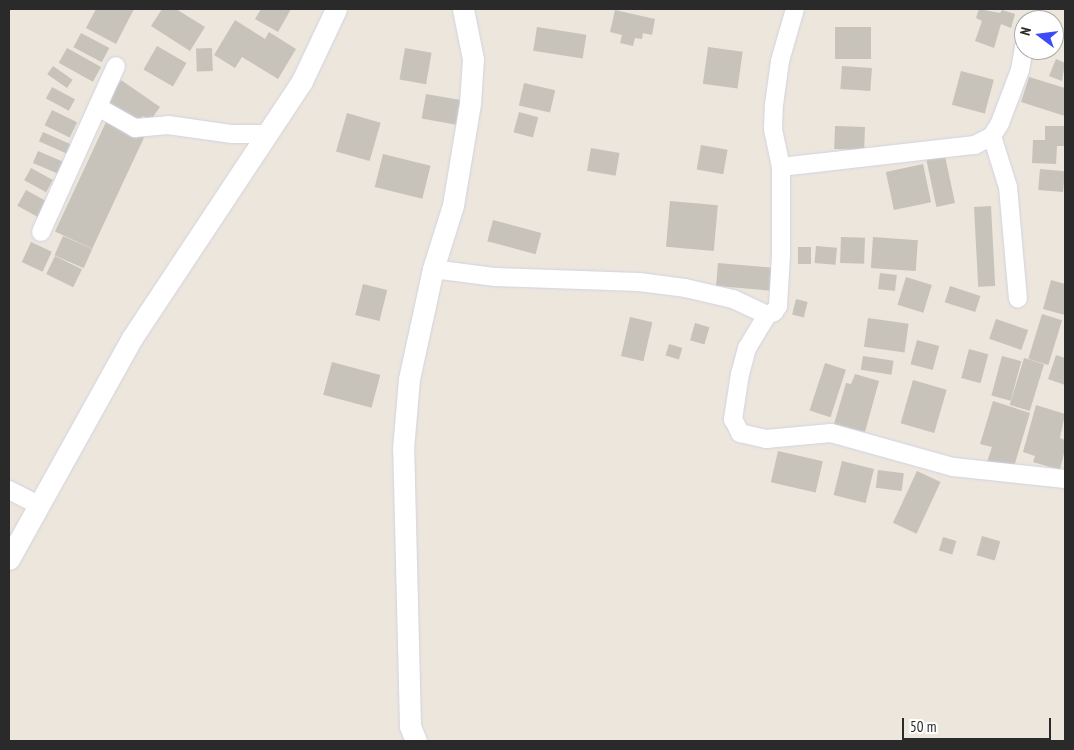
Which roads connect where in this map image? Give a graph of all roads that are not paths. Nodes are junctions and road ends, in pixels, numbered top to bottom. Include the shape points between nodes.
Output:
1 (336, 9) edge
2 (463, 9) edge
3 (795, 9) edge
4 (1022, 60) edge
5 (116, 66) dead end
6 (98, 107) junction
7 (268, 134) junction
8 (992, 136) junction
9 (781, 167) junction
10 (41, 232) dead end
11 (433, 269) junction
12 (1018, 299) dead end
13 (767, 315) junction
14 (1065, 480) edge
15 (9, 490) edge
16 (38, 505) junction
17 (9, 559) edge
18 (416, 741) edge

1 - 7 street via 302,81
2 - 11 street via 473,59 470,103 453,205
3 - 9 street via 780,61 774,106 773,128
4 - 8 street via 1000,123
5 - 6 street
6 - 7 street via 135,128 168,125 232,134
6 - 10 street
7 - 16 street via 132,338
8 - 9 street via 975,145
8 - 12 street via 1008,187
9 - 13 street via 779,294 774,312
11 - 13 street via 495,277 640,282 685,288 733,300
11 - 18 street via 409,379 402,449 410,726
13 - 14 street via 748,348 740,374 732,419 740,433 766,438 831,433 953,467
15 - 16 street
16 - 17 street

